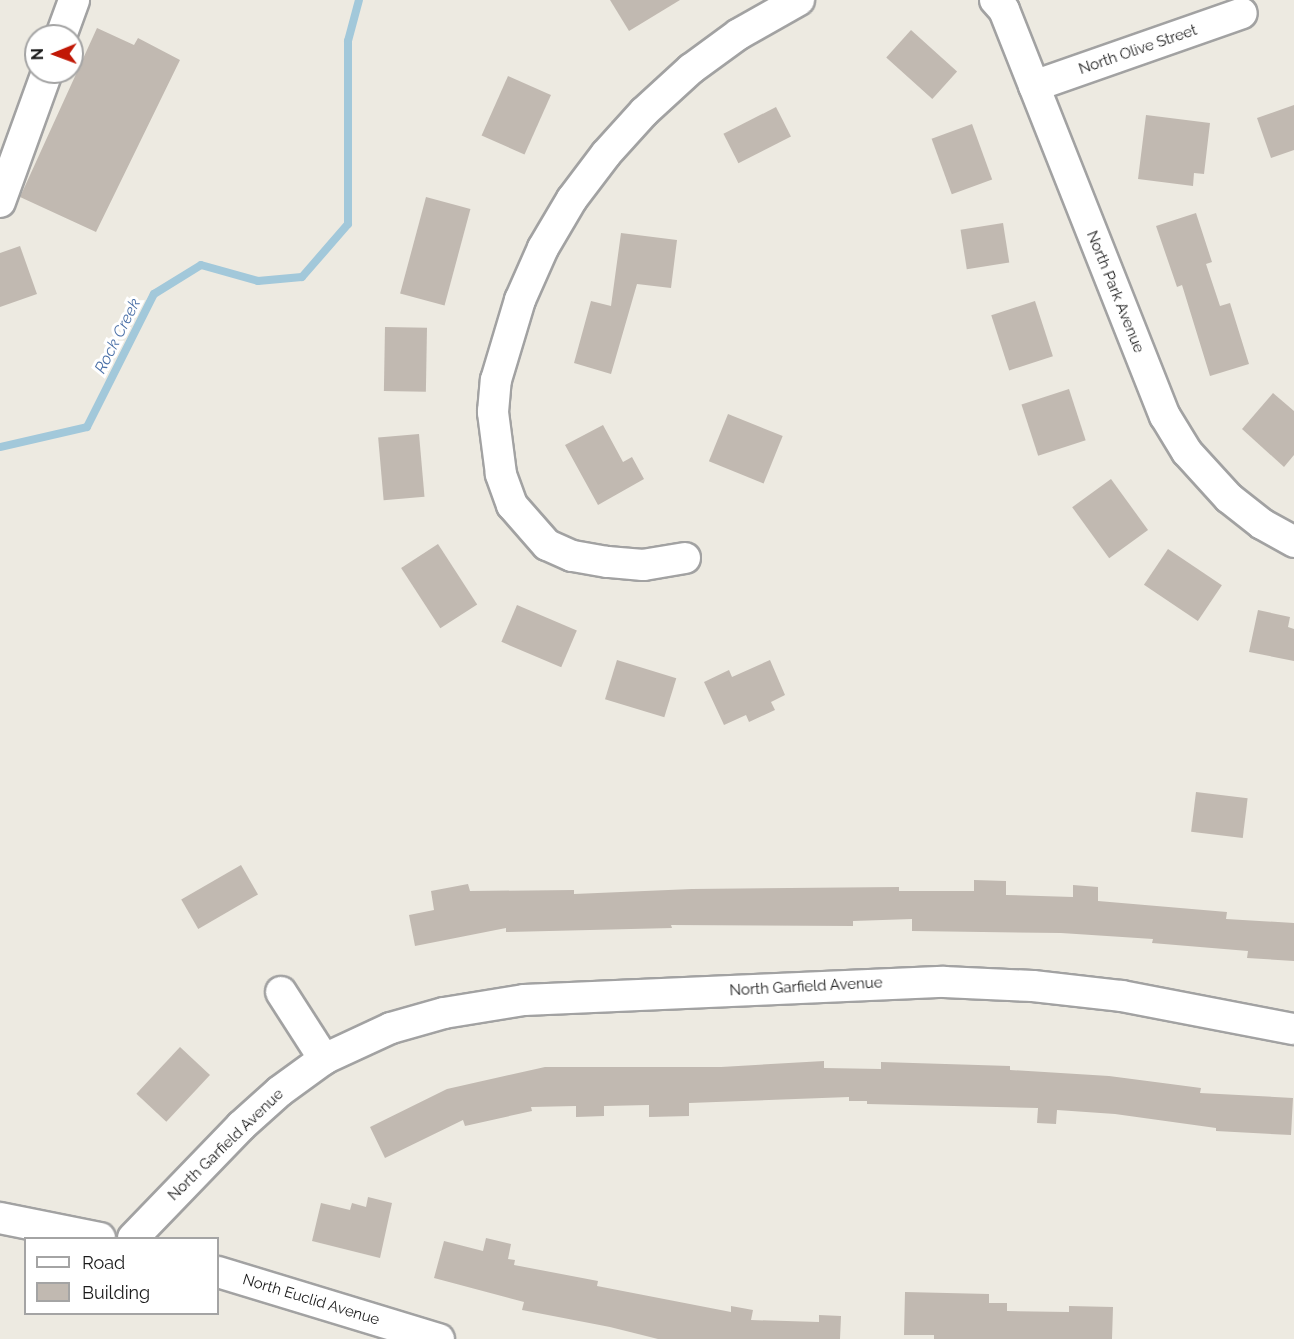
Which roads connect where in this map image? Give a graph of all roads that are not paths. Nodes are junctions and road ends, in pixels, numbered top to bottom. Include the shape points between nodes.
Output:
1 (74, 0) edge
2 (799, 0) edge
3 (995, 0) edge
4 (1242, 14) dead end
5 (65, 24) edge
6 (44, 84) edge
7 (1034, 86) junction
8 (0, 202) edge
9 (1294, 542) edge
10 (686, 558) dead end
11 (281, 992) dead end
12 (1294, 1029) edge
13 (324, 1059) junction
14 (0, 1218) edge
15 (90, 1237) edge
16 (135, 1237) edge
17 (219, 1272) edge
18 (438, 1339) edge

1 - 5 street
2 - 10 street via 739,34 691,69 606,154 572,199 543,248 520,300 496,380 493,412 501,474 512,505 547,545 572,556 607,562 643,564
3 - 7 street, North Park Avenue via 1004,10
4 - 7 street, North Olive Street
6 - 8 street
7 - 9 street, North Park Avenue via 1165,416 1187,452 1229,498 1262,524
11 - 13 street
12 - 13 street, North Garfield Avenue via 1122,996 1033,986 944,982 854,984 524,1000 444,1013 391,1028
13 - 16 street, North Garfield Avenue via 241,1126
14 - 15 street
17 - 18 street, North Euclid Avenue

